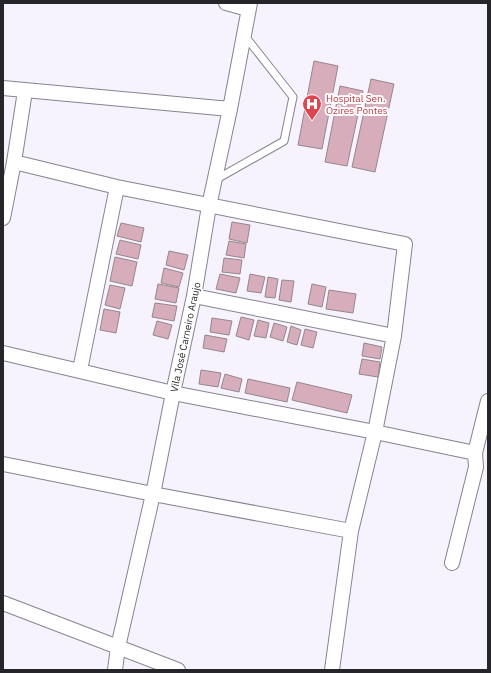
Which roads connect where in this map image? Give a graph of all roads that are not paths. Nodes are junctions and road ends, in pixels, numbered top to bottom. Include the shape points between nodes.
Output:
1 (226, 3) edge
2 (249, 6) edge
3 (245, 36) junction
4 (3, 88) edge
5 (25, 91) junction
6 (230, 109) junction
7 (14, 162) junction
8 (216, 180) junction
9 (116, 187) junction
10 (209, 206) junction
11 (3, 218) edge
12 (194, 296) junction
13 (394, 336) junction
14 (3, 353) edge
15 (80, 370) junction
16 (173, 393) junction
17 (488, 401) edge
18 (375, 432) junction
19 (475, 453) junction
20 (3, 464) edge
21 (153, 494) junction
22 (351, 531) junction
23 (452, 563) dead end
24 (3, 603) edge
25 (118, 647) junction
26 (115, 670) edge
27 (178, 670) edge
28 (332, 670) edge

1 - 2 street
2 - 3 street, Vila José Carneiro Araujo
3 - 6 street, Vila José Carneiro Araujo
3 - 8 lane via 292,98 284,141
4 - 5 street
5 - 6 street
5 - 7 street
6 - 8 street, Vila José Carneiro Araujo
7 - 9 street
7 - 11 street
8 - 10 street, Vila José Carneiro Araujo
9 - 10 street
9 - 15 street
10 - 12 street, Vila José Carneiro Araujo
10 - 13 street via 404,244
12 - 13 street
12 - 16 street, Vila José Carneiro Araujo
13 - 18 street
14 - 15 street
15 - 16 street
16 - 18 street
16 - 21 street, Vila José Carneiro Araujo
17 - 19 street
18 - 19 street
18 - 22 street
19 - 23 street via 476,467
20 - 21 street
21 - 22 street
21 - 25 street, Vila José Carneiro Araujo
22 - 28 street
24 - 25 street
25 - 26 street, Vila José Carneiro Araujo
25 - 27 street

